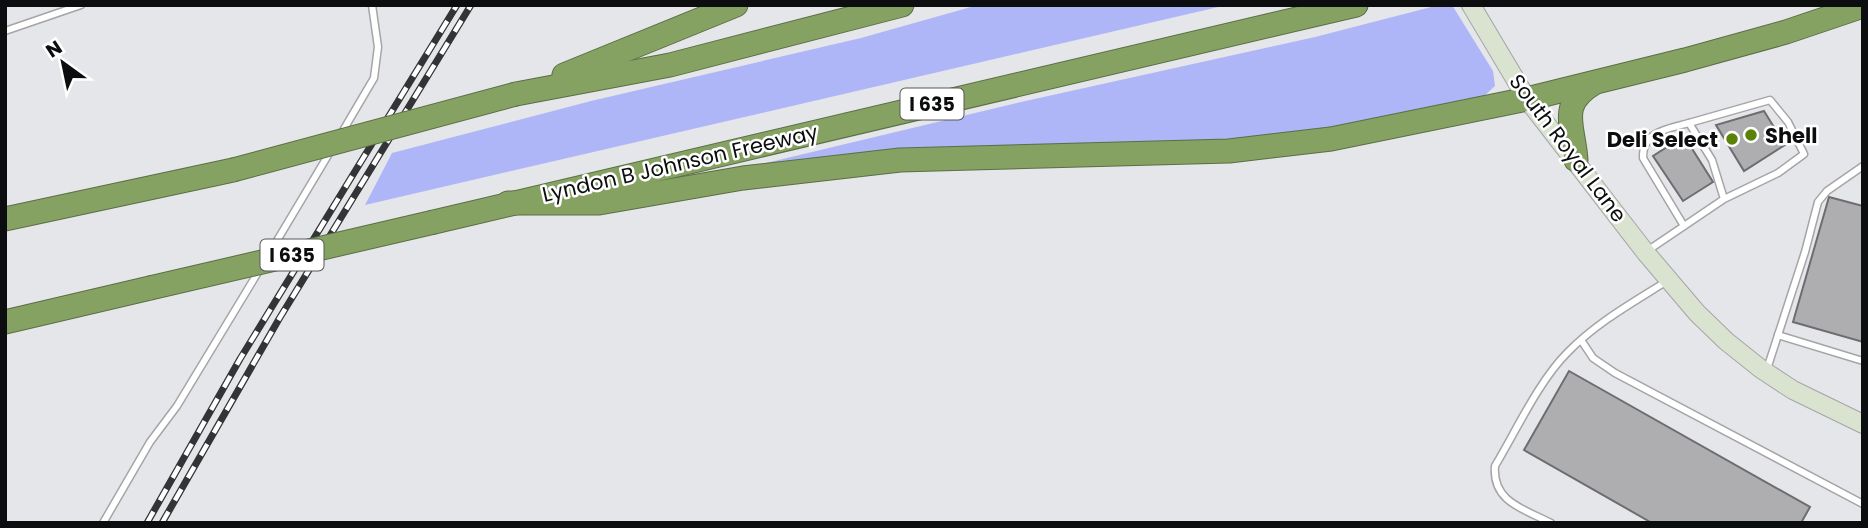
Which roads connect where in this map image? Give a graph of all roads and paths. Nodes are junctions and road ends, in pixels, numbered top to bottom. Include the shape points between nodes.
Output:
1 (81, 5) edge
2 (372, 5) edge
3 (736, 5) edge
4 (902, 5) edge
5 (1356, 5) edge
6 (1471, 5) edge
7 (1863, 6) edge
8 (5, 31) edge
9 (1601, 79) junction
10 (516, 94) junction
11 (1527, 99) junction
12 (1689, 123) junction
13 (1576, 160) junction
14 (1863, 166) edge
15 (1724, 199) junction
16 (508, 203) junction
17 (5, 219) edge
18 (1684, 226) junction
19 (1646, 253) junction
20 (1669, 279) junction
21 (5, 322) edge
22 (1778, 335) junction
23 (1581, 340) junction
24 (1863, 361) edge
25 (1766, 372) junction
26 (1863, 425) edge
27 (1863, 504) edge
28 (103, 523) edge
29 (1551, 523) edge

1 - 8 lane
2 - 28 lane via 378,47 374,78
3 - 10 highway
4 - 10 highway via 670,65
5 - 16 highway, Lyndon B Johnson Freeway / I 635
6 - 11 main road, South Royal Lane
7 - 9 highway via 1786,32
9 - 11 highway
9 - 13 highway via 1573,102 1569,119
10 - 17 highway, bridge via 233,170
11 - 13 main road, South Royal Lane
11 - 16 highway via 1286,146 900,160 743,178 599,203
12 - 15 lane via 1712,160
12 - 15 lane via 1770,100 1788,122 1804,154 1778,173
12 - 18 lane via 1658,131 1643,148 1643,158
13 - 19 main road, South Royal Lane
14 - 22 lane via 1818,202
15 - 18 lane
16 - 21 highway, Lyndon B Johnson Freeway / I 635, bridge
18 - 19 lane
19 - 20 main road, South Royal Lane
20 - 23 lane
20 - 25 main road, South Royal Lane via 1726,341
22 - 24 lane
22 - 25 lane
23 - 27 lane via 1593,358 1615,373
23 - 29 lane via 1551,373 1495,466 1500,494
25 - 26 main road, South Royal Lane

